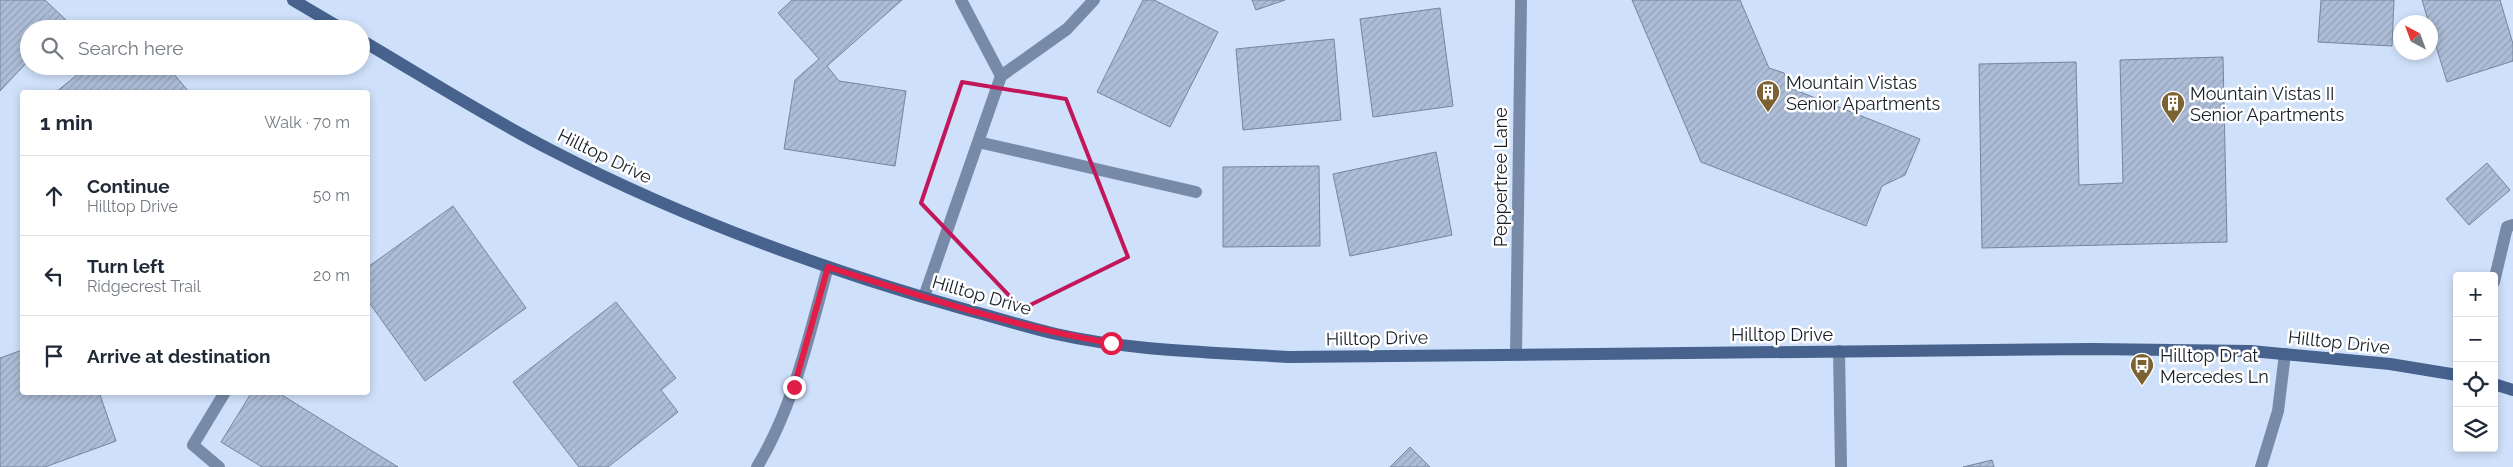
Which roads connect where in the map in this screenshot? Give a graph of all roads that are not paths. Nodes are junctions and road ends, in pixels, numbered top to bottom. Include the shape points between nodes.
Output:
1 (295, 0) edge
2 (961, 0) edge
3 (1094, 0) edge
4 (1521, 0) edge
5 (327, 20) edge
6 (370, 45) edge
7 (1001, 76) junction
8 (978, 142) junction
9 (1196, 192) dead end
10 (2513, 225) edge
11 (828, 267) junction
12 (2496, 272) edge
13 (924, 297) junction
14 (1839, 352) junction
15 (1516, 354) junction
16 (2285, 354) junction
17 (2453, 374) edge
18 (2498, 385) edge
19 (2513, 390) edge
20 (223, 395) edge
21 (219, 467) edge
22 (757, 467) edge
23 (1841, 467) edge
24 (2260, 467) edge

1 - 5 main road
2 - 7 street
3 - 7 street via 1067,29
4 - 15 street, Peppertree Lane
6 - 11 main road, Hilltop Drive via 548,149 611,180 691,216
7 - 8 street
8 - 9 street
8 - 13 street
10 - 12 street via 2507,227
11 - 13 main road, Hilltop Drive
11 - 22 street via 794,387 770,445
13 - 15 main road, Hilltop Drive via 1056,334 1166,348 1288,357
14 - 15 main road, Hilltop Drive
14 - 16 main road, Hilltop Drive via 2093,350
14 - 23 street
16 - 17 main road, Hilltop Drive via 2390,364
16 - 24 street via 2278,410
18 - 19 main road
20 - 21 street via 194,445

